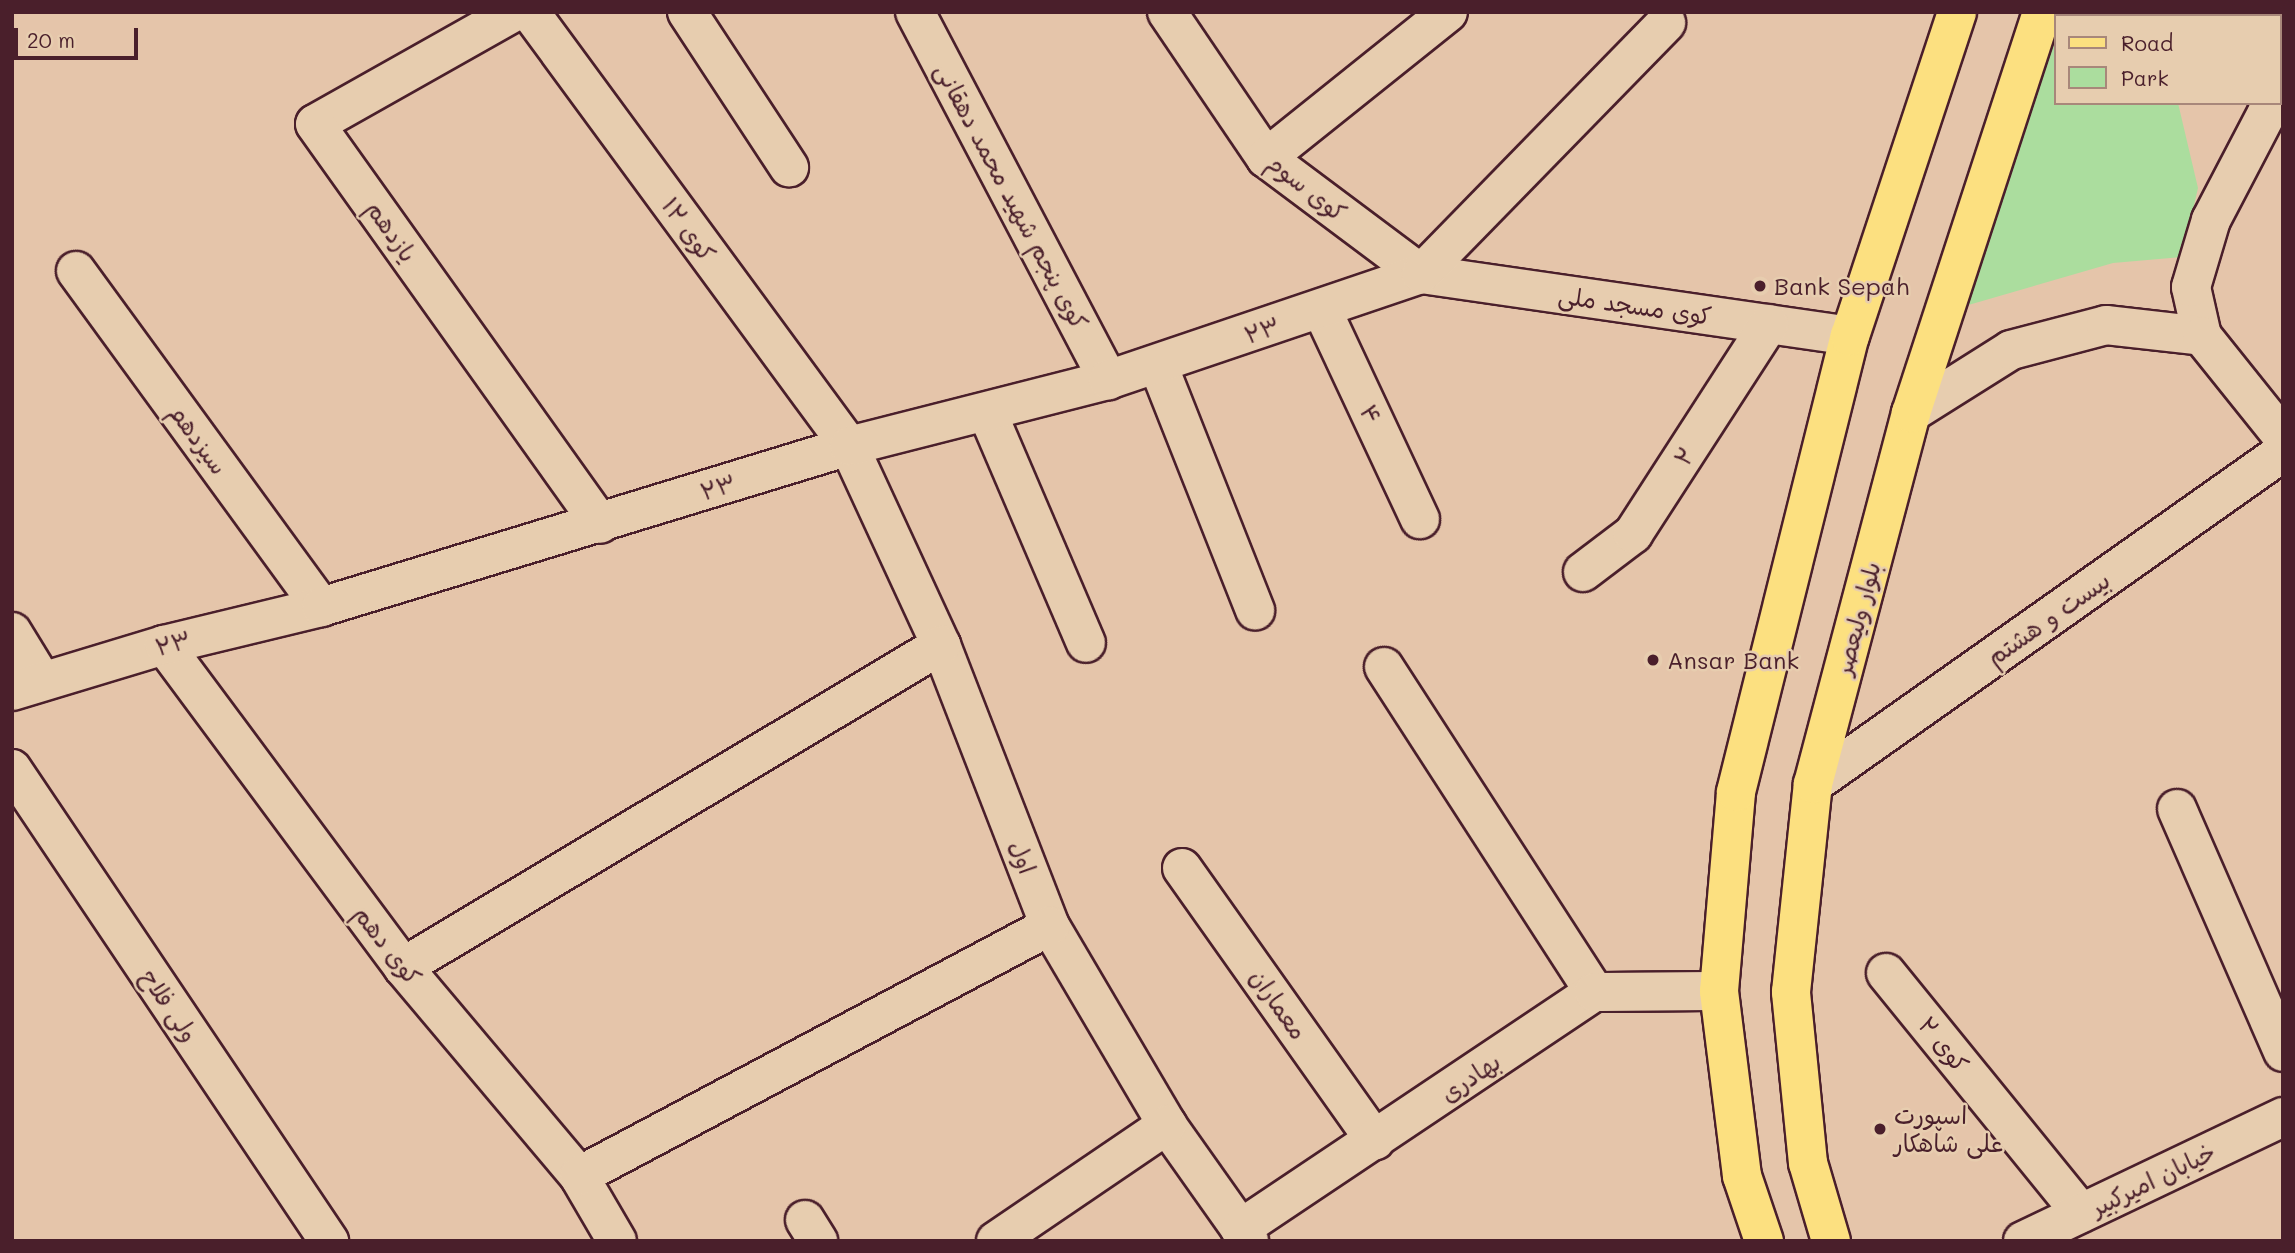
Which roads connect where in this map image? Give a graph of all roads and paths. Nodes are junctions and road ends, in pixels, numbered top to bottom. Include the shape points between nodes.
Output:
1 (514, 12) edge
2 (530, 12) edge
3 (687, 12) edge
4 (915, 12) edge
5 (1167, 12) edge
6 (1448, 12) edge
7 (1957, 12) edge
8 (2042, 12) edge
9 (1666, 23) dead end
10 (2272, 105) edge
11 (1266, 158) junction
12 (789, 167) dead end
13 (76, 271) dead end
14 (1421, 274) junction
15 (1322, 310) junction
16 (1769, 324) junction
17 (1850, 336) junction
18 (2202, 336) junction
19 (1158, 365) junction
20 (1108, 380) junction
21 (987, 412) junction
22 (1911, 413) junction
23 (2283, 437) edge
24 (849, 446) junction
25 (2283, 452) edge
26 (1420, 519) dead end
27 (600, 524) junction
28 (1583, 572) dead end
29 (321, 607) junction
30 (1255, 610) dead end
31 (12, 632) edge
32 (1086, 643) dead end
33 (164, 645) junction
34 (941, 645) junction
35 (1384, 667) dead end
36 (27, 686) edge
37 (12, 769) edge
38 (1813, 785) junction
39 (2176, 809) dead end
40 (1182, 868) dead end
41 (1050, 926) junction
42 (403, 967) junction
43 (1886, 972) dead end
44 (1719, 991) junction
45 (1594, 992) junction
46 (2283, 1052) edge
47 (2283, 1116) edge
48 (1167, 1125) junction
49 (1375, 1141) junction
50 (579, 1176) junction
51 (2081, 1213) junction
52 (1244, 1235) edge
53 (328, 1241) edge
54 (617, 1241) edge
55 (996, 1241) edge
56 (1764, 1241) edge
57 (1831, 1241) edge
58 (2023, 1241) edge

1 - 27 street, یازدهم via 315,124
2 - 24 street, کوی ۱۲
3 - 12 street
4 - 20 street, کوی پنجم شهید محمد دهقانی
5 - 11 street, کوی سوم
6 - 11 street
7 - 17 main road
8 - 22 main road, بلوار ولیعصر
9 - 14 street
10 - 18 street via 2207,234 2191,288
11 - 14 street, کوی سوم
13 - 29 street, سیزدهم
14 - 15 street, ۲۳
14 - 16 street, کوی مسجد ملی
15 - 19 street, ۲۳
15 - 26 street, ۴
16 - 17 street, کوی مسجد ملی
16 - 28 street, ۲ via 1633,534
17 - 44 main road via 1736,792
18 - 22 street via 2106,325 2011,350
18 - 23 street
19 - 20 street, ۲۳
19 - 30 street
20 - 21 street, ۲۳
21 - 24 street, ۲۳
21 - 32 street
22 - 38 main road, بلوار ولیعصر
24 - 27 street, ۲۳
24 - 34 street, اول
25 - 38 street, بیست و هشتم
27 - 29 street, ۲۳
29 - 33 street, ۲۳
31 - 36 street
33 - 36 street, ۲۳
33 - 42 street, کوی دهم
34 - 41 street, اول
34 - 42 street
35 - 45 street
37 - 53 street, ولی فلاح
38 - 57 main road, بلوار ولیعصر via 1791,992 1808,1163
39 - 46 street
40 - 49 street, معماران
41 - 48 street, اول
41 - 50 street
42 - 50 street, کوی دهم
43 - 51 street, کوی ۲
44 - 45 street
44 - 56 main road via 1742,1176
45 - 49 street, بهادری
47 - 51 street, خیابان امیرکبیر
48 - 52 street, اول
48 - 55 street
49 - 52 street, بهادری
50 - 54 street, کوی دهم
51 - 58 street, خیابان امیرکبیر

